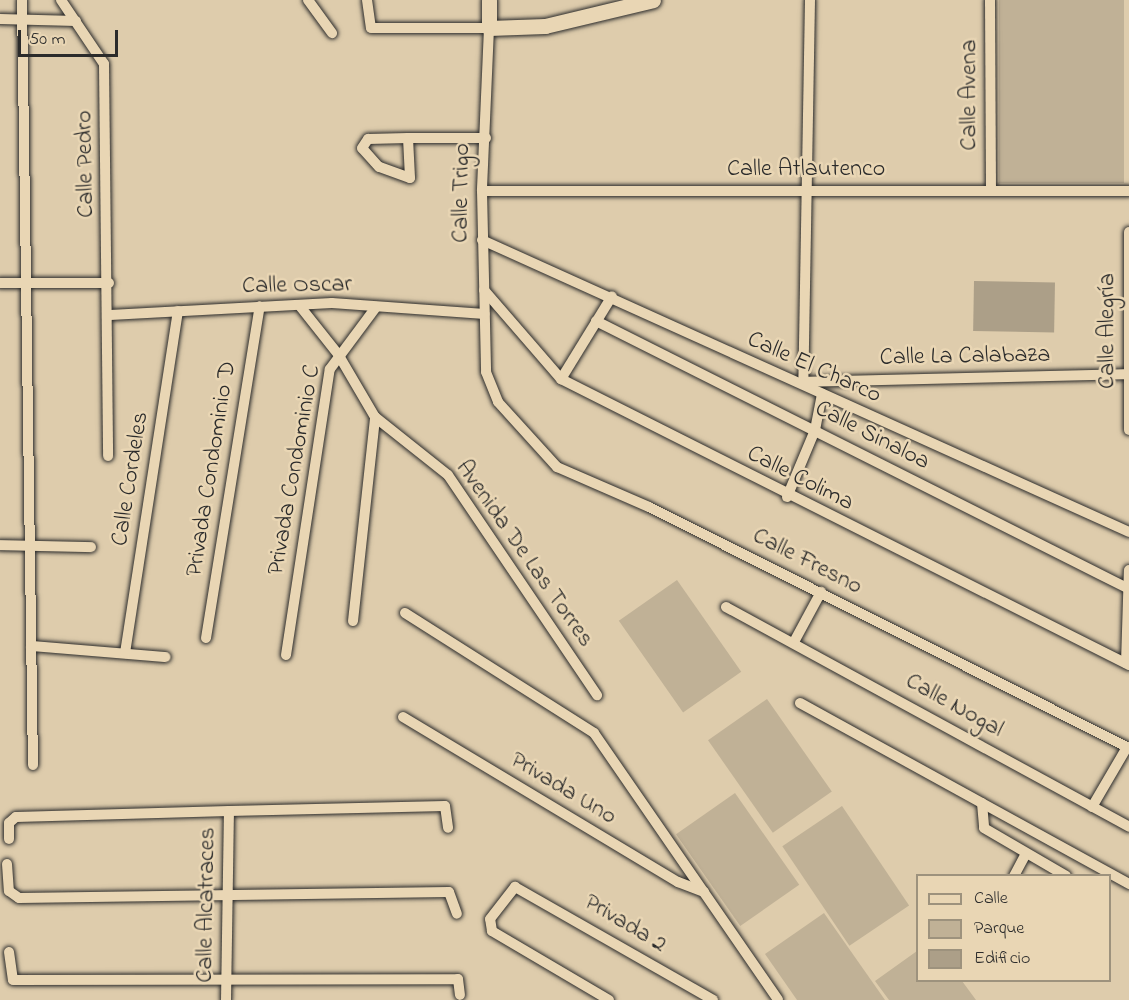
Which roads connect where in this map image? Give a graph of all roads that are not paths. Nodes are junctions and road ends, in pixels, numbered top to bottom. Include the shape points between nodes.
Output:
1 (22, 0) edge
2 (61, 0) edge
3 (308, 0) edge
4 (367, 0) edge
5 (489, 0) edge
6 (653, 0) edge
7 (810, 0) edge
8 (990, 0) edge
9 (0, 19) edge
10 (22, 19) junction
11 (76, 21) junction
12 (489, 28) junction
13 (332, 33) dead end
14 (408, 138) junction
15 (486, 138) junction
16 (808, 190) junction
17 (991, 190) junction
18 (483, 191) junction
19 (1129, 191) edge
20 (1129, 232) edge
21 (482, 240) junction
22 (0, 283) edge
23 (110, 283) junction
24 (26, 284) junction
25 (484, 290) junction
26 (612, 296) junction
27 (299, 305) junction
28 (260, 306) junction
29 (376, 306) junction
30 (178, 311) junction
31 (485, 314) junction
32 (110, 315) junction
33 (596, 321) junction
34 (338, 354) junction
35 (1129, 374) edge
36 (561, 379) junction
37 (803, 382) junction
38 (489, 387) joint
39 (822, 394) junction
40 (375, 417) junction
41 (1129, 429) edge
42 (815, 430) junction
43 (108, 456) dead end
44 (787, 497) junction
45 (1129, 532) edge
46 (0, 545) edge
47 (29, 545) junction
48 (91, 547) dead end
49 (1129, 570) edge
50 (1129, 589) edge
51 (821, 592) junction
52 (726, 607) dead end
53 (405, 613) dead end
54 (353, 621) dead end
55 (206, 638) dead end
56 (794, 642) junction
57 (31, 646) junction
58 (125, 653) junction
59 (285, 654) dead end
60 (166, 657) dead end
61 (1128, 664) edge
62 (597, 695) dead end
63 (800, 703) dead end
64 (403, 717) dead end
65 (1128, 747) edge
66 (33, 765) dead end
67 (982, 803) junction
68 (1092, 807) junction
69 (229, 812) junction
70 (1129, 827) edge
71 (448, 828) dead end
72 (9, 839) dead end
73 (1025, 855) junction
74 (7, 864) dead end
75 (1097, 872) edge
76 (1015, 874) edge
77 (1062, 874) edge
78 (1111, 877) edge
79 (1129, 884) edge
80 (704, 892) junction
81 (230, 897) junction
82 (457, 914) dead end
83 (9, 952) dead end
84 (228, 979) junction
85 (460, 995) dead end
86 (226, 1000) edge
87 (609, 1000) edge
88 (713, 1000) edge
89 (778, 1000) edge

1 - 10 street
2 - 11 street, Calle Pedro
3 - 13 street
4 - 12 street via 371,28
5 - 12 main road, Calle Trigo
6 - 12 main road via 545,26
7 - 16 street
8 - 17 street, Calle Avena
9 - 10 street
10 - 11 street
10 - 24 street
11 - 23 street, Calle Pedro via 104,64
12 - 15 street, Calle Trigo
14 - 14 street via 362,142 379,167 406,179 411,174
14 - 15 street
15 - 18 street, Calle Trigo
16 - 17 street, Calle Atlautenco
16 - 18 street, Calle Atlautenco
16 - 37 street
17 - 19 street, Calle Atlautenco
18 - 21 street, Calle Trigo
20 - 35 street, Calle Alegría
21 - 25 street, Calle Trigo
21 - 26 street, Calle El Charco
22 - 24 street
23 - 24 street
23 - 32 street, Calle Pedro
24 - 47 street
25 - 31 street, Calle Trigo
25 - 36 street, Calle Colima
26 - 33 street
26 - 37 street, Calle El Charco via 737,357
27 - 28 street, Calle Oscar
27 - 29 street, Calle Oscar
27 - 34 street, Avenida De Las Torres
28 - 30 street, Calle Oscar
28 - 55 street, Privada Condominio D
29 - 31 street, Calle Oscar
29 - 34 street, Privada Condominio C
30 - 32 street, Calle Oscar
30 - 58 street, Calle Cordeles
31 - 38 street, Calle Trigo
32 - 43 street, Calle Pedro
33 - 36 street
33 - 42 street, Calle Sinaloa
34 - 40 street, Avenida De Las Torres
34 - 59 street, Privada Condominio C via 330,369
35 - 37 street, Calle La Calabaza
35 - 41 street, Calle Alegría
36 - 44 street, Calle Colima
37 - 39 street, Calle El Charco
38 - 51 street, Calle Fresno via 556,467
39 - 42 street
39 - 45 street, Calle El Charco
40 - 54 street
40 - 62 street, Avenida De Las Torres via 448,475
42 - 44 street
42 - 50 street, Calle Sinaloa
44 - 61 street, Calle Colima
46 - 47 street
47 - 48 street
47 - 57 street
49 - 50 street
50 - 61 street
51 - 56 street
51 - 65 street, Calle Fresno
52 - 56 street, Calle Nogal
53 - 80 street via 581,721
56 - 68 street, Calle Nogal
57 - 58 street
57 - 66 street
58 - 60 street
63 - 67 street
64 - 80 street, Privada Uno via 678,882
65 - 68 street
67 - 73 street via 984,828
67 - 75 street
68 - 70 street, Calle Nogal
69 - 71 street via 445,806
69 - 72 street via 16,818 9,823
69 - 81 street, Calle Alcatraces
73 - 76 street
73 - 77 street
74 - 81 street via 9,891 19,898
78 - 79 street
80 - 89 street
81 - 82 street via 449,892
81 - 84 street, Calle Alcatraces
83 - 84 street via 13,980
84 - 85 street via 458,979
84 - 86 street, Calle Alcatraces
87 - 88 street, Privada 2 via 489,925 515,887

